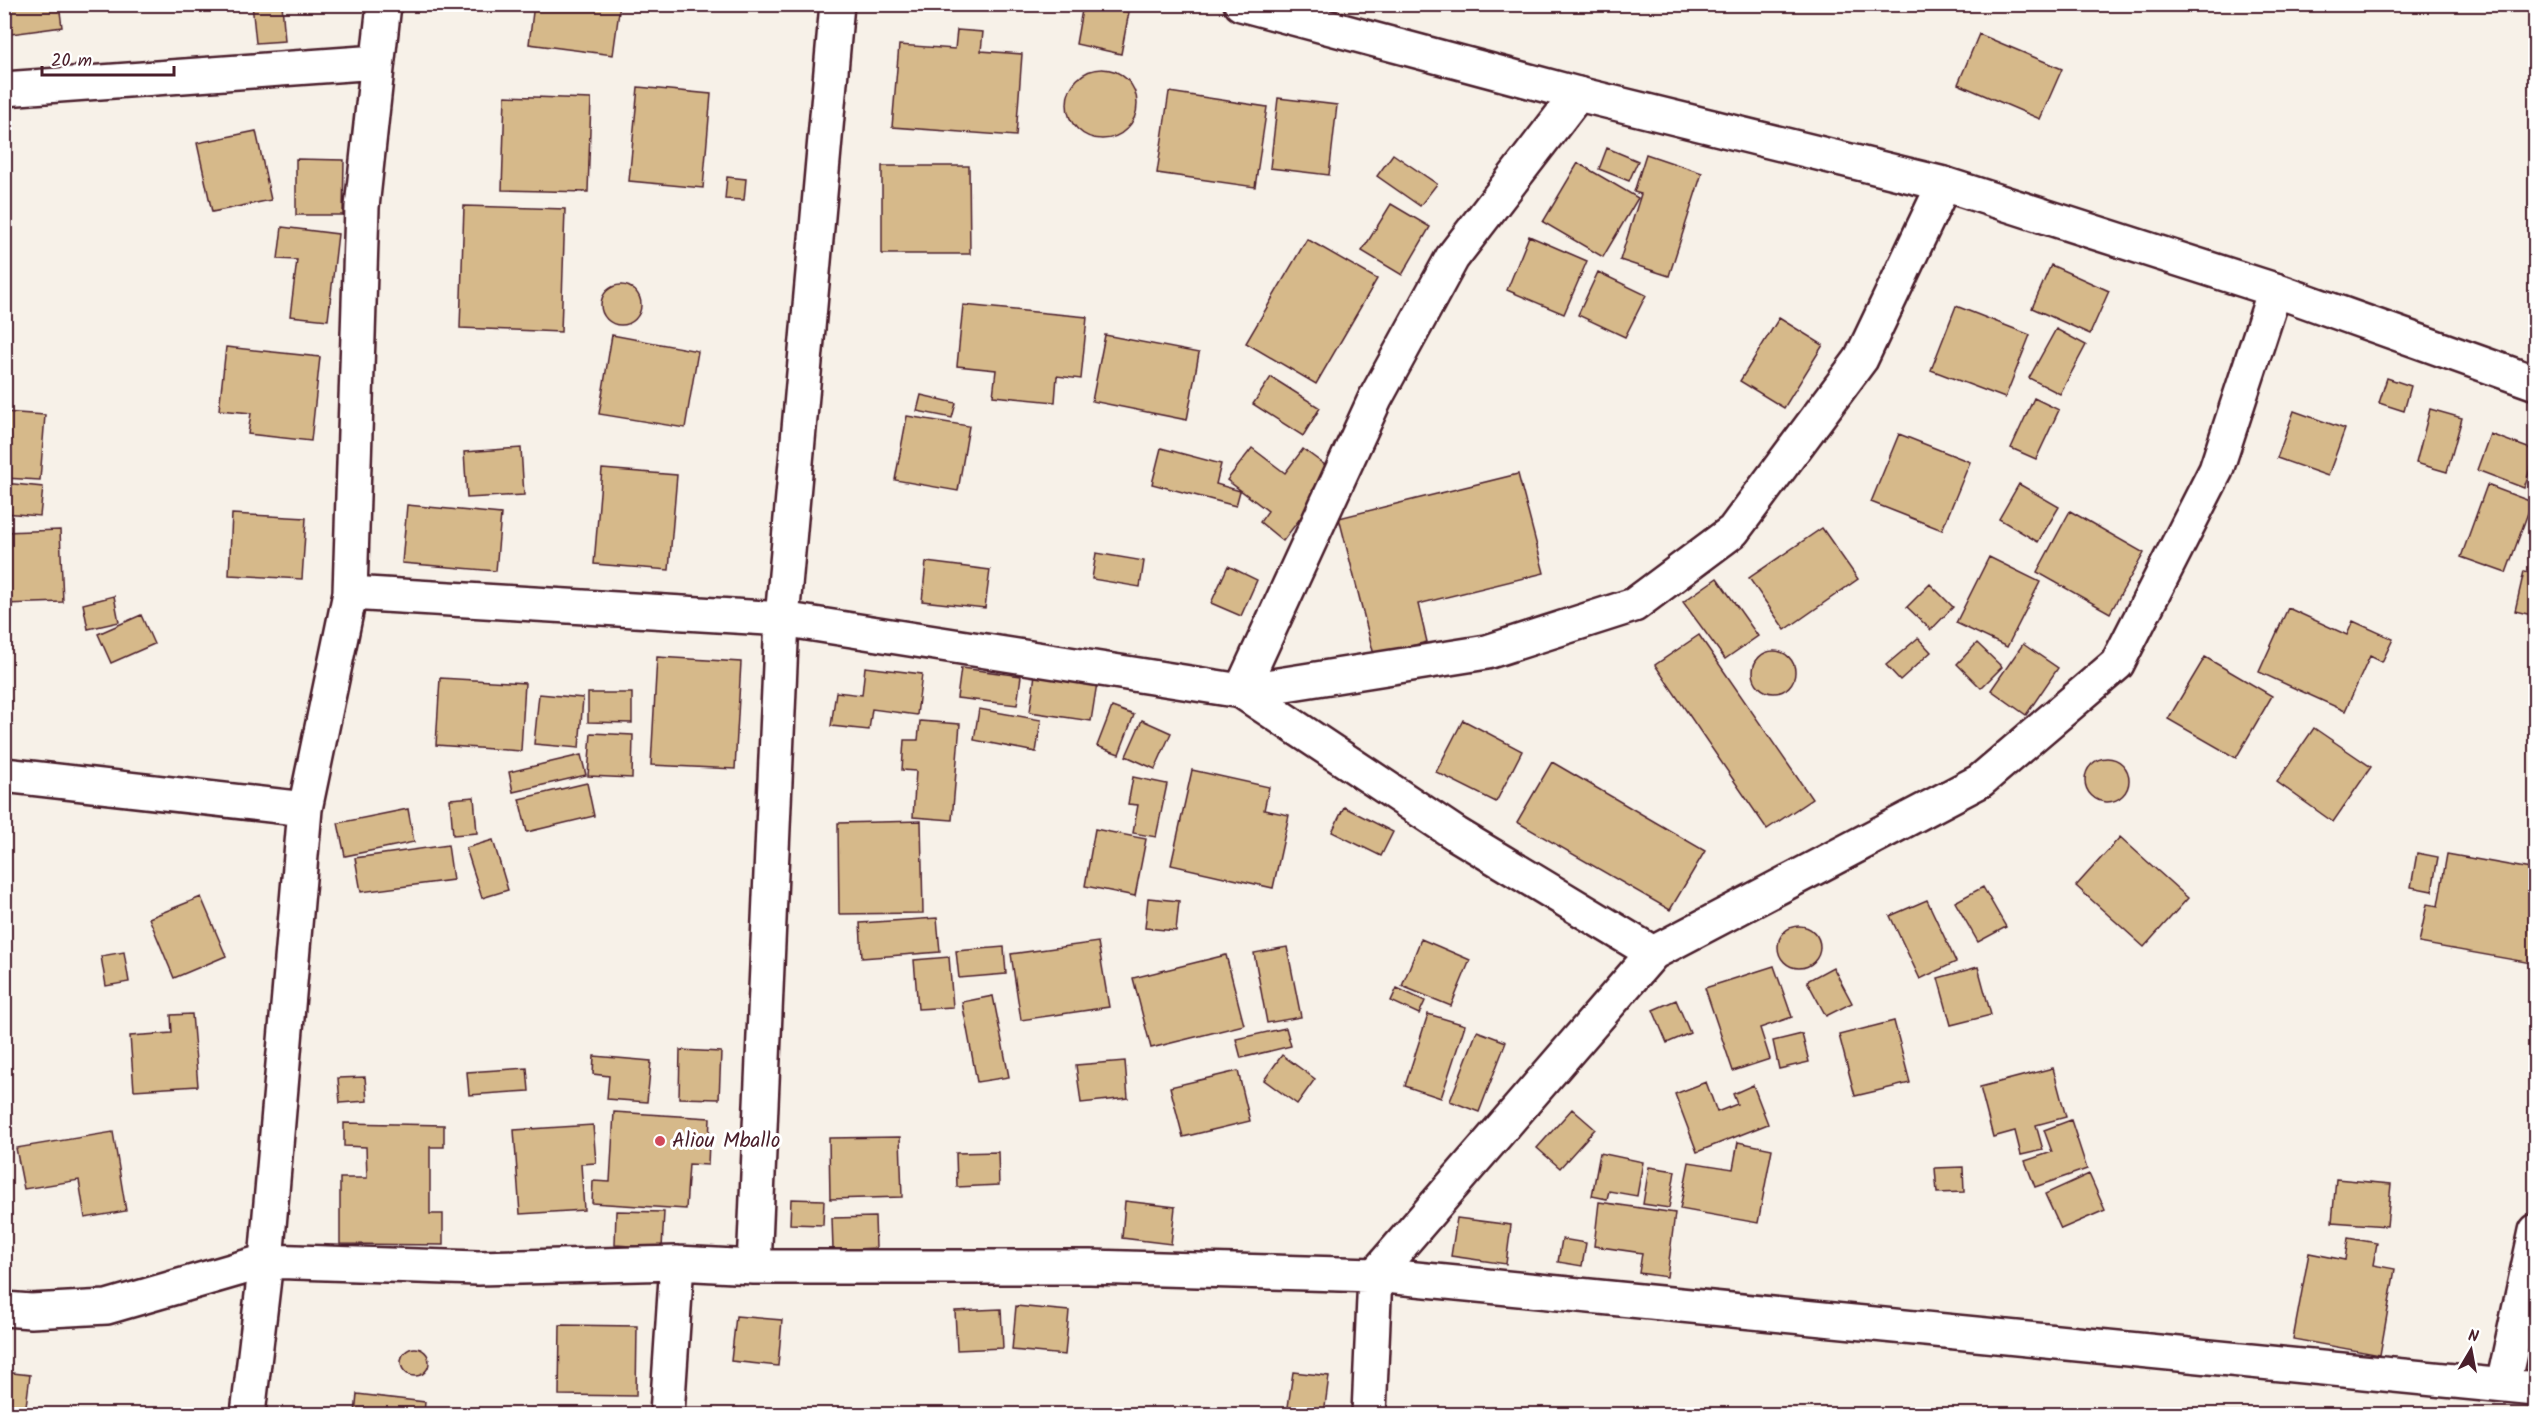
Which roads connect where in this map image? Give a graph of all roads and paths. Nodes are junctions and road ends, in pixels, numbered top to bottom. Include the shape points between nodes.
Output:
1 (384, 4) edge
2 (837, 4) edge
3 (1241, 4) edge
4 (377, 62) junction
5 (4, 89) edge
6 (1578, 94) junction
7 (1944, 184) junction
8 (2274, 290) junction
9 (2535, 383) edge
10 (350, 593) junction
11 (782, 618) junction
12 (1241, 691) junction
13 (4, 775) edge
14 (305, 809) junction
15 (1653, 953) junction
16 (2535, 1231) edge
17 (266, 1261) junction
18 (677, 1263) junction
19 (754, 1267) junction
20 (1375, 1275) junction
21 (4, 1309) edge
22 (2503, 1385) junction
23 (2535, 1389) edge
24 (248, 1414) edge
25 (667, 1414) edge
26 (1370, 1414) edge

1 - 4 street
2 - 11 street
3 - 6 street
4 - 5 street
4 - 10 street via 362,207
6 - 7 street
6 - 12 street via 1452,258 1375,399
7 - 8 street
7 - 12 street via 1861,359 1733,531 1634,605 1486,652
8 - 9 street
8 - 15 street via 2216,470 2117,664 1980,781
10 - 11 street
10 - 14 street
11 - 12 street
11 - 19 street
12 - 15 street via 1456,834
13 - 14 street
14 - 17 street
15 - 20 street
16 - 22 street
17 - 18 street via 478,1268
17 - 21 street via 107,1307
17 - 24 street
18 - 19 street
18 - 25 street
19 - 20 street via 1090,1267
20 - 22 street
20 - 26 street
22 - 23 street

